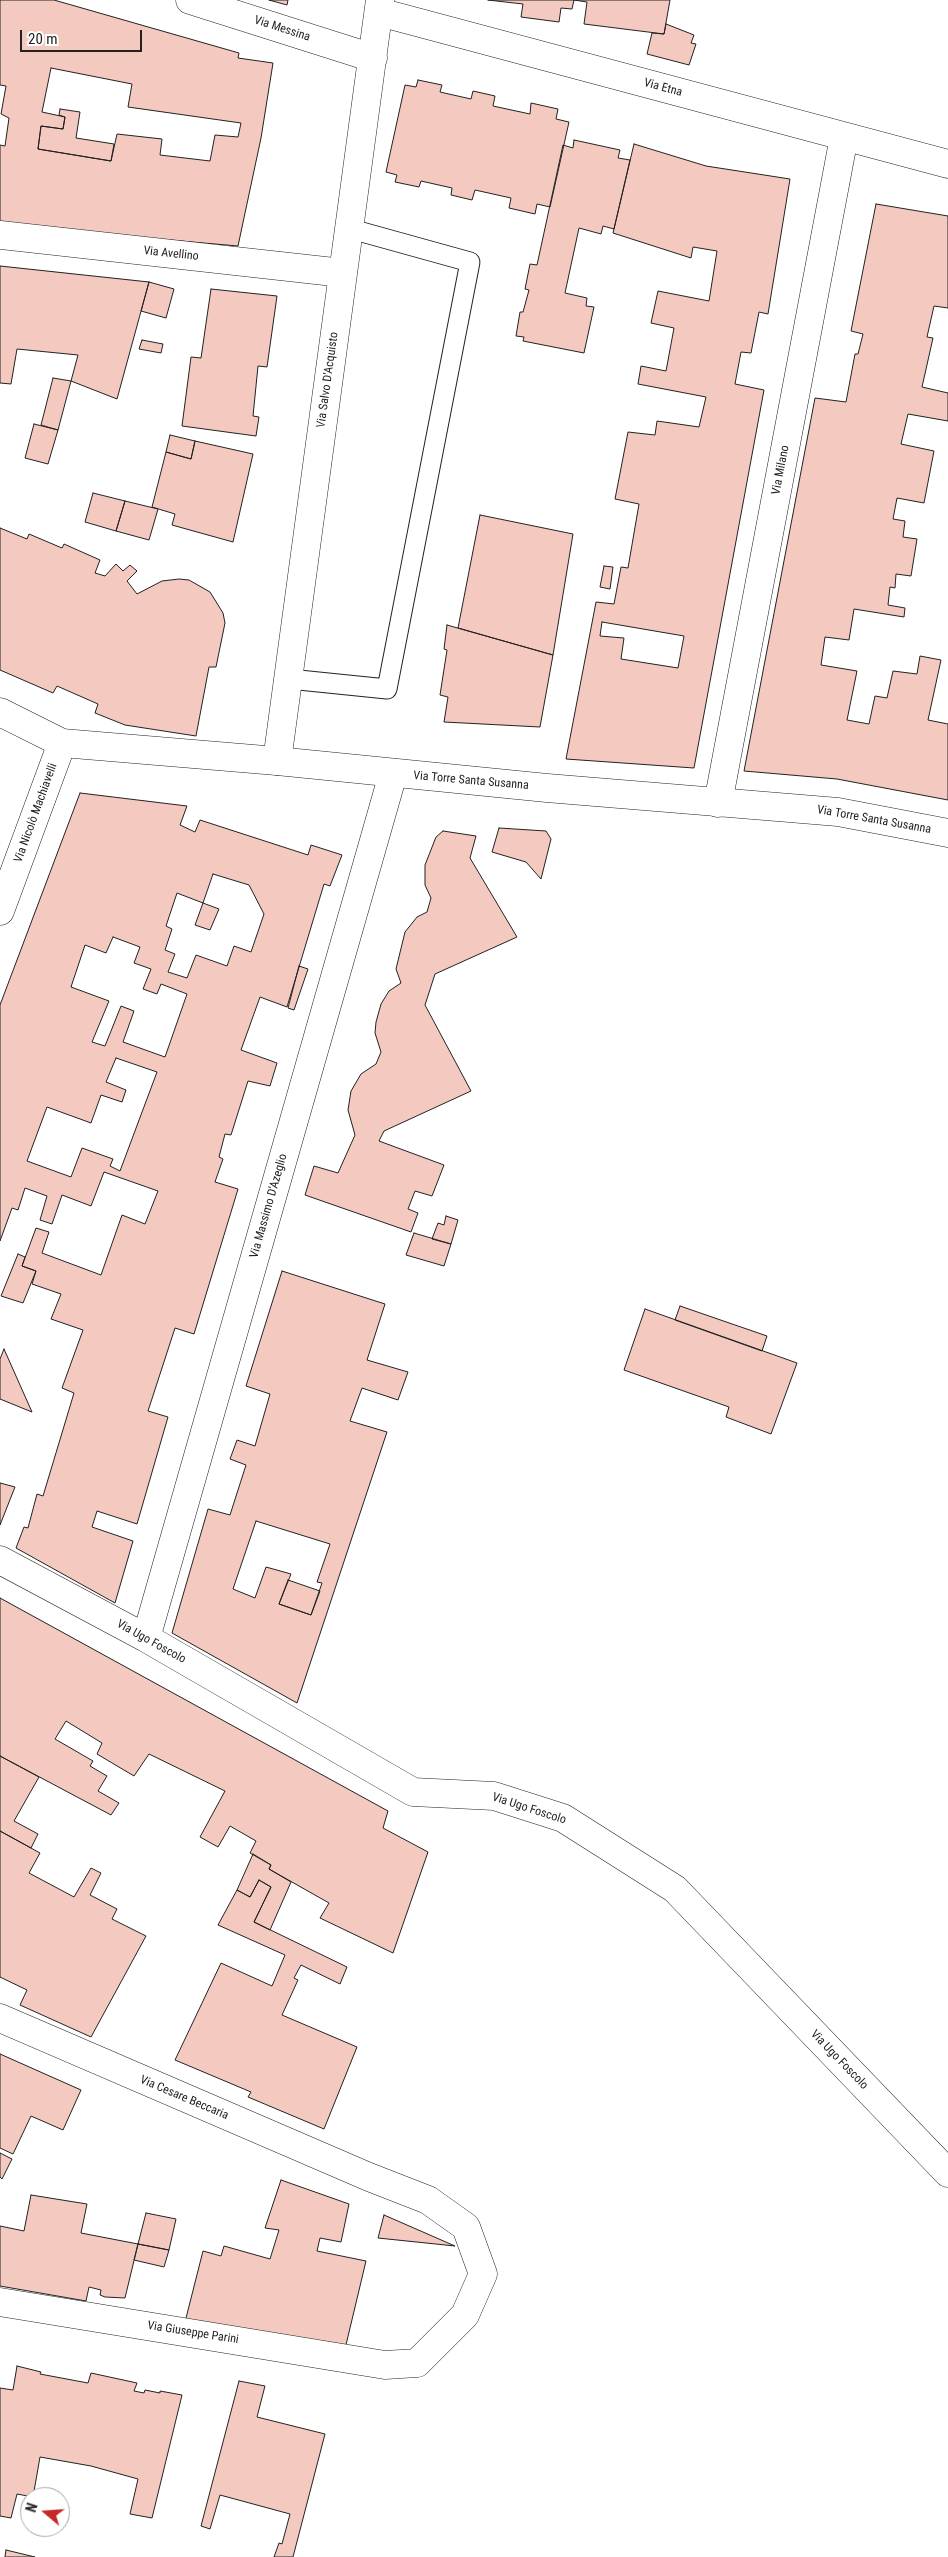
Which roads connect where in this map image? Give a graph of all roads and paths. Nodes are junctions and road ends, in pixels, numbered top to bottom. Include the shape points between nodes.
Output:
1 (190, 0) edge
2 (380, 6) edge
3 (373, 58) junction
4 (844, 137) junction
5 (948, 164) edge
6 (351, 229) junction
7 (0, 235) edge
8 (343, 273) junction
9 (288, 679) junction
10 (0, 712) edge
11 (62, 743) junction
12 (277, 761) junction
13 (393, 774) junction
14 (718, 803) junction
15 (948, 833) edge
16 (2, 899) edge
17 (0, 1560) edge
18 (146, 1638) junction
19 (0, 2018) edge
20 (948, 2174) edge
21 (0, 2302) edge
22 (385, 2365) joint

1 - 3 street, Via Messina
2 - 3 street, Via Salvo D'Acquisto
2 - 4 street, Via Etna
3 - 6 street, Via Salvo D'Acquisto
4 - 5 street, Via Etna
4 - 14 street, Via Milano
6 - 8 street, Via Salvo D'Acquisto
6 - 9 lane via 470,262 387,689
7 - 8 street, Via Avellino
8 - 9 street, Via Salvo D'Acquisto
9 - 12 street, Via Salvo D'Acquisto
10 - 11 street, Via Torre Santa Susanna
11 - 12 street, Via Torre Santa Susanna
11 - 16 street, Via Nicolò Machiavelli
12 - 13 street, Via Torre Santa Susanna
13 - 14 street, Via Torre Santa Susanna
13 - 18 street, Via Massimo D'Azeglio
14 - 15 street, Via Torre Santa Susanna via 838,812
17 - 18 street, Via Ugo Foscolo
18 - 20 street, Via Ugo Foscolo via 413,1792 494,1796 563,1818 675,1890
19 - 22 street, Via Cesare Beccaria via 428,2200 466,2227 483,2274 465,2315 417,2363
21 - 22 street, Via Giuseppe Parini

